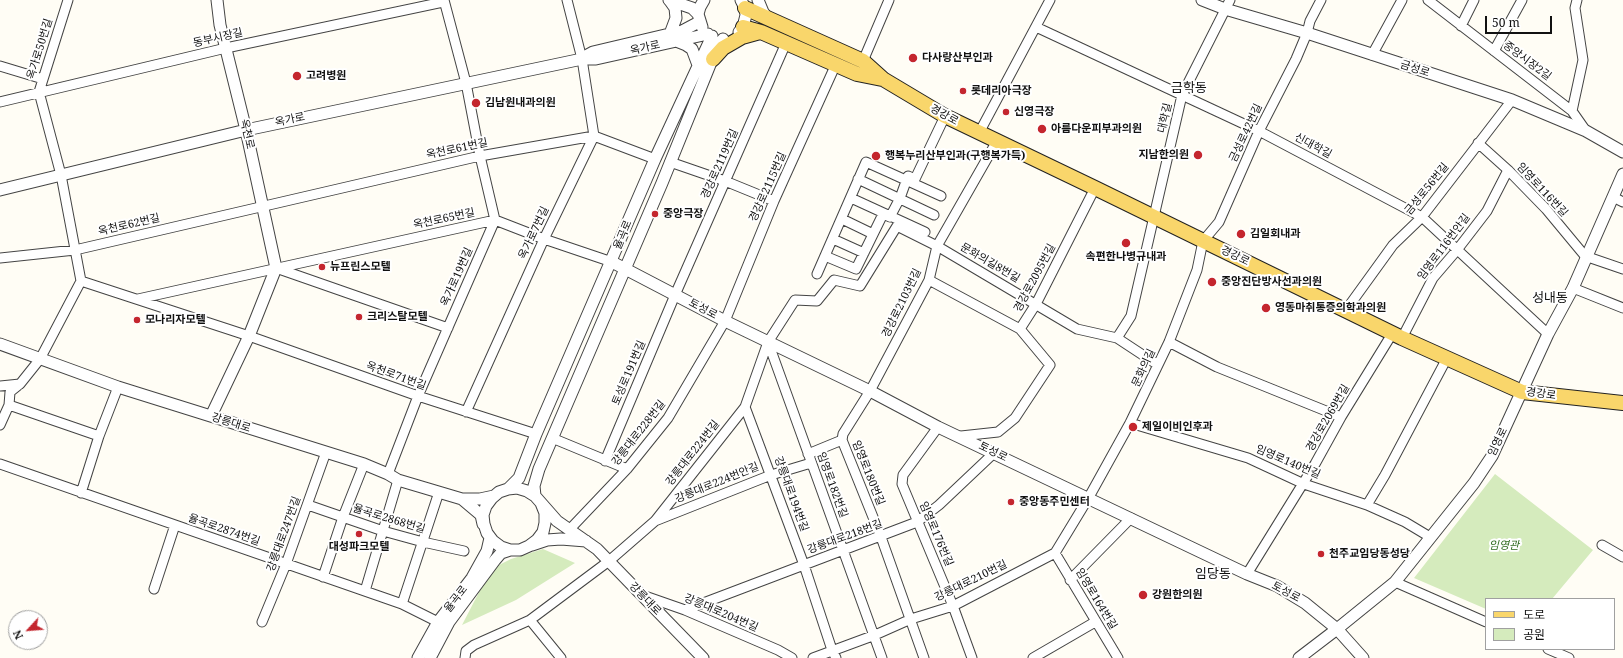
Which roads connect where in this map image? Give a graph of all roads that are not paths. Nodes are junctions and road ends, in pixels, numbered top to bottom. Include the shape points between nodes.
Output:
1 (68, 0) edge
2 (217, 0) edge
3 (567, 0) edge
4 (669, 0) edge
5 (704, 0) edge
6 (758, 0) edge
7 (889, 0) edge
8 (1050, 0) edge
9 (1202, 0) edge
10 (1321, 0) edge
11 (1402, 0) edge
12 (1428, 0) edge
13 (1474, 0) edge
14 (1522, 0) edge
15 (1577, 0) edge
16 (442, 1) edge
17 (743, 2) edge
18 (1228, 4) edge
19 (699, 18) junction
20 (768, 19) junction
21 (1461, 26) junction
22 (743, 27) junction
23 (1036, 27) junction
24 (762, 32) junction
25 (1308, 32) junction
26 (710, 35) junction
27 (673, 37) junction
28 (723, 39) junction
29 (786, 42) junction
30 (226, 48) junction
31 (1494, 51) junction
32 (1372, 55) junction
33 (582, 59) junction
34 (713, 59) junction
35 (863, 61) junction
36 (836, 64) junction
37 (698, 65) junction
38 (0, 66) edge
39 (43, 79) junction
40 (883, 79) junction
41 (466, 83) junction
42 (39, 92) junction
43 (1182, 95) junction
44 (1512, 100) junction
45 (0, 102) edge
46 (1572, 111) junction
47 (945, 116) junction
48 (246, 130) junction
49 (1259, 131) junction
50 (1586, 131) junction
51 (978, 133) junction
52 (594, 136) junction
53 (997, 141) junction
54 (1478, 143) junction
55 (1623, 152) edge
56 (480, 156) junction
57 (655, 159) junction
58 (670, 162) junction
59 (1508, 170) junction
60 (1623, 174) edge
61 (62, 175) junction
62 (858, 179) junction
63 (906, 180) junction
64 (725, 181) junction
65 (1095, 188) junction
66 (0, 190) edge
67 (941, 196) dead end
68 (851, 198) junction
69 (900, 198) junction
70 (1618, 199) edge
71 (774, 201) junction
72 (263, 206) junction
73 (934, 215) dead end
74 (891, 216) junction
75 (1155, 217) junction
76 (1422, 217) junction
77 (842, 219) junction
78 (495, 220) junction
79 (925, 232) dead end
80 (873, 234) junction
81 (544, 239) junction
82 (833, 239) junction
83 (1203, 241) junction
84 (937, 246) junction
85 (75, 250) junction
86 (1457, 250) junction
87 (864, 253) junction
88 (825, 256) junction
89 (1586, 256) junction
90 (0, 258) edge
91 (612, 262) junction
92 (276, 268) junction
93 (625, 268) junction
94 (1623, 269) edge
95 (817, 274) dead end
96 (929, 280) junction
97 (81, 281) junction
98 (1573, 288) junction
99 (675, 295) junction
100 (138, 299) junction
101 (1036, 304) junction
102 (1623, 308) edge
103 (1346, 310) junction
104 (725, 321) junction
105 (448, 328) junction
106 (1020, 329) junction
107 (1548, 334) junction
108 (249, 336) junction
109 (1397, 336) junction
110 (1117, 338) junction
111 (768, 342) junction
112 (1169, 342) junction
113 (0, 344) edge
114 (1446, 358) junction
115 (40, 359) junction
116 (1158, 365) junction
117 (20, 384) junction
118 (0, 386) edge
119 (118, 387) junction
120 (870, 391) junction
121 (10, 392) junction
122 (1522, 392) junction
123 (418, 396) junction
124 (0, 397) edge
125 (1623, 403) edge
126 (9, 405) junction
127 (745, 406) junction
128 (466, 412) junction
129 (211, 416) junction
130 (1340, 417) junction
131 (1130, 423) junction
132 (0, 425) edge
133 (938, 426) junction
134 (536, 434) junction
135 (99, 436) junction
136 (961, 436) junction
137 (552, 438) junction
138 (842, 440) junction
139 (326, 452) junction
140 (994, 453) junction
141 (808, 454) junction
142 (605, 461) junction
143 (812, 463) junction
144 (0, 464) edge
145 (364, 464) junction
146 (627, 469) junction
147 (388, 474) junction
148 (771, 475) junction
149 (398, 480) junction
150 (1304, 484) junction
151 (508, 489) junction
152 (439, 492) junction
153 (81, 493) junction
154 (494, 496) junction
155 (1089, 497) junction
156 (462, 499) junction
157 (538, 500) junction
158 (308, 505) junction
159 (1367, 505) junction
160 (343, 517) junction
161 (1131, 518) junction
162 (655, 521) junction
163 (917, 522) junction
164 (484, 524) junction
165 (175, 525) junction
166 (570, 529) junction
167 (383, 532) junction
168 (881, 536) junction
169 (1430, 537) junction
170 (490, 538) junction
171 (586, 541) junction
172 (423, 542) junction
173 (1602, 545) dead end
174 (529, 546) junction
175 (510, 550) junction
176 (843, 550) junction
177 (464, 551) dead end
178 (1055, 553) junction
179 (1623, 557) edge
180 (609, 561) junction
181 (286, 564) junction
182 (804, 565) junction
183 (1247, 574) junction
184 (323, 577) junction
185 (1070, 580) junction
186 (1394, 582) junction
187 (154, 589) dead end
188 (365, 591) junction
189 (640, 594) junction
190 (402, 604) junction
191 (953, 606) junction
192 (685, 610) junction
193 (911, 619) junction
194 (530, 620) junction
195 (262, 622) dead end
196 (438, 622) junction
197 (1095, 622) junction
198 (1485, 622) edge
199 (1337, 629) junction
200 (875, 635) junction
201 (1550, 650) edge
202 (834, 654) edge
203 (465, 655) edge
204 (418, 658) edge
205 (430, 658) edge
206 (562, 658) edge
207 (703, 658) edge
208 (792, 658) edge
209 (813, 658) edge
210 (882, 658) edge
211 (924, 658) edge
212 (972, 658) edge
213 (1033, 658) edge
214 (1118, 658) edge
215 (1299, 658) edge
216 (1363, 658) edge
217 (1569, 658) edge

1 - 39 street, 옥가로50번길
2 - 30 street, 옥천로
3 - 33 street
4 - 19 street via 692,8
4 - 27 street via 675,8
5 - 19 street
6 - 20 street
7 - 35 street
8 - 23 street
9 - 18 street, 금성로
10 - 25 street, 금성로42번길 via 1310,21
11 - 32 street
12 - 21 street, 중앙시장2길
13 - 21 street
14 - 31 street
15 - 46 street via 1575,8 1583,60
16 - 30 street, 동부시장길
16 - 41 street
17 - 20 main road, 경강로
17 - 22 street via 746,21
18 - 25 street, 금성로
18 - 43 street, 대학길
19 - 26 street via 703,29
19 - 27 street, 옥가로
20 - 35 main road, 경강로
21 - 31 street, 중앙시장2길
22 - 24 main road, 경강로
22 - 28 street via 738,33
23 - 43 street, 신대학길
23 - 51 street
24 - 29 main road, 경강로
24 - 34 main road via 742,38 723,48
25 - 32 street, 금성로
25 - 49 street, 금성로42번길
26 - 27 street, 옥가로
26 - 28 street
26 - 37 street, 율곡로
27 - 33 street, 옥가로 via 593,52
27 - 37 street via 692,49
28 - 34 street via 718,44
29 - 36 main road, 경강로
29 - 64 street, 경강로2119번길
30 - 42 street, 동부시장길
30 - 48 street, 옥천로
31 - 46 street, 중앙시장2길
32 - 44 street, 금성로
33 - 41 street, 옥가로
33 - 52 street
34 - 58 street
35 - 40 main road, 경강로
36 - 40 main road, 경강로 via 857,74
36 - 71 street, 경강로2115번길
37 - 57 street, 율곡로
38 - 39 street
39 - 42 street, 옥가로50번길
40 - 47 main road, 경강로
41 - 48 street, 옥가로
41 - 56 street
42 - 45 street, 동부시장길
42 - 61 street, 옥가로50번길
43 - 49 street, 신대학길
43 - 75 street, 대학길
44 - 50 street, 금성로
44 - 54 street, 금성로56번길
46 - 50 street, 중앙시장2길
47 - 51 main road, 경강로
47 - 63 street via 915,179 908,176
48 - 61 street, 옥가로
48 - 72 street, 옥천로
49 - 76 street, 신대학길
49 - 83 street, 금성로42번길 via 1219,222
50 - 55 street, 금성로
51 - 53 main road, 경강로
52 - 56 street, 옥천로61번길
52 - 57 street
52 - 81 street, 옥가로7번길
53 - 65 main road, 경강로
53 - 84 street, 경강로2103번길
54 - 59 street, 임영로116번길
54 - 76 street, 금성로56번길
56 - 72 street, 옥천로61번길
56 - 78 street
57 - 91 street, 율곡로
58 - 64 street
58 - 93 street
59 - 86 street, 임영로116번안길 via 1487,211
59 - 89 street, 임영로116번길
60 - 70 street, 임영로
61 - 66 street, 옥가로
61 - 85 street, 옥가로50번길
62 - 63 street via 866,162
62 - 68 street
62 - 69 street
63 - 67 street
63 - 69 street
64 - 71 street
64 - 99 street, 경강로2119번길
65 - 75 main road, 경강로
65 - 101 street, 경강로2095번길
68 - 74 street
68 - 77 street
69 - 73 street
69 - 74 street
70 - 89 street, 임영로
71 - 104 street, 경강로2115번길
72 - 85 street, 옥천로62번길
72 - 92 street, 옥천로
74 - 79 street
74 - 80 street via 883,214
75 - 83 main road, 경강로
75 - 110 street, 대학길 via 1131,316
76 - 86 street, 신대학길
76 - 103 street, 금성로56번길 via 1393,244
77 - 80 street
77 - 82 street
78 - 81 street
78 - 92 street, 옥천로65번길
78 - 105 street, 옥가로19번길
80 - 87 street
81 - 91 street
81 - 128 street, 옥가로7번길
82 - 87 street
82 - 88 street
83 - 103 main road, 경강로
83 - 112 street, 문화의길 via 1197,270
84 - 96 street, 경강로2103번길
84 - 101 street, 문화의길8번길
84 - 111 street, 문화의길8번길 via 896,226 860,286 834,280 817,301 795,300
85 - 90 street, 옥천로62번길
85 - 97 street, 옥가로50번길
86 - 107 street, 신대학길
86 - 109 street, 임영로116번안길 via 1432,278
87 - 88 street via 856,269
88 - 95 street
89 - 94 street
89 - 98 street, 임영로
91 - 93 street, 토성로
91 - 134 street, 율곡로
92 - 100 street
92 - 105 street
92 - 108 street
93 - 99 street, 토성로
93 - 137 street
96 - 106 street, 경강로2095번길
96 - 120 street, 경강로2103번길
97 - 100 street
97 - 115 street
98 - 102 street
98 - 107 street, 임영로
99 - 104 street, 토성로
99 - 142 street, 토성로191번길
100 - 108 street
101 - 106 street, 경강로2095번길
101 - 110 street, 문화의길8번길 via 1077,329
103 - 109 main road, 경강로
104 - 111 street, 토성로
104 - 146 street, 강릉대로228번길 via 668,418
105 - 123 street, 옥가로19번길
106 - 136 street via 1050,365 1015,418 998,432
107 - 122 street, 임영로
108 - 123 street, 옥천로71번길
108 - 129 street
109 - 114 main road, 경강로
109 - 130 street, 경강로2069번길
110 - 116 street, 문화의길8번길
111 - 120 street, 토성로
111 - 127 street, 강릉대로224번길
111 - 141 street, 임영로182번길
112 - 116 street, 문화의길
112 - 130 street via 1217,366
113 - 115 street, 강릉대로
114 - 122 main road, 경강로
114 - 159 street
115 - 117 street
115 - 119 street, 강릉대로
116 - 131 street, 문화의길
117 - 118 street
117 - 121 street
119 - 129 street, 강릉대로
119 - 135 street
120 - 133 street, 토성로
120 - 138 street, 임영로180번길 via 843,434
121 - 124 street
121 - 126 street
122 - 125 main road, 경강로
122 - 169 street, 임영로 via 1492,456 1474,483
123 - 128 street, 옥천로71번길
123 - 147 street, 옥가로19번길
126 - 132 street
126 - 135 street
127 - 148 street, 강릉대로194번길
127 - 162 street, 강릉대로224번길
128 - 134 street, 옥천로71번길
129 - 139 street, 강릉대로
130 - 150 street, 경강로2069번길
131 - 150 street, 임영로140번길 via 1248,458
131 - 155 street, 문화의길
133 - 136 street, 토성로
133 - 163 street, 임영로176번길 via 903,475 902,484
134 - 151 street, 율곡로 via 519,478
135 - 153 street
136 - 140 street, 토성로
137 - 142 street
137 - 157 street via 534,486
138 - 141 street
138 - 168 street, 임영로180번길
139 - 145 street, 강릉대로
139 - 158 street, 강릉대로247번길
140 - 155 street, 토성로
140 - 163 street, 강릉대로218번길 via 939,505
141 - 143 street, 임영로182번길
142 - 146 street
143 - 148 street, 강릉대로224번안길
143 - 176 street, 임영로182번길
144 - 153 street, 율곡로2874번길
145 - 147 street, 강릉대로
145 - 160 street
146 - 166 street, 강릉대로228번길
147 - 149 street, 강릉대로
148 - 162 street, 강릉대로224번안길
148 - 182 street, 강릉대로194번길
149 - 152 street, 강릉대로
149 - 167 street
150 - 159 street, 임영로140번길
150 - 183 street, 경강로2069번길
151 - 154 street
151 - 157 street via 527,491
152 - 156 street, 강릉대로
152 - 172 street
153 - 165 street, 율곡로2874번길
154 - 156 street
154 - 164 street via 486,506
155 - 161 street, 토성로
155 - 178 street
156 - 164 street via 481,515
157 - 166 street, 강릉대로 via 557,521
157 - 174 street via 544,513 544,527 537,540
158 - 160 street, 율곡로2868번길
158 - 181 street, 강릉대로247번길
159 - 169 street, 임영로140번길
160 - 167 street, 율곡로2868번길
160 - 184 street
161 - 183 street, 토성로
161 - 185 street
162 - 180 street, 강릉대로224번길
163 - 168 street, 강릉대로218번길
163 - 191 street, 임영로176번길
164 - 170 street
165 - 181 street, 율곡로2874번길
165 - 187 street
166 - 171 street, 강릉대로
167 - 172 street, 율곡로2868번길
167 - 188 street
168 - 176 street, 강릉대로218번길
168 - 193 street, 임영로180번길
169 - 186 street, 임영로
170 - 175 street via 501,547
170 - 196 street, 율곡로 via 487,551 472,578
171 - 174 street via 547,540
171 - 180 street, 강릉대로
172 - 177 street, 율곡로2868번길
172 - 190 street
173 - 179 street
174 - 175 street via 520,550
175 - 205 street, 율곡로 via 501,553 495,560 449,622
176 - 182 street, 강릉대로218번길
176 - 200 street, 임영로182번길
178 - 185 street, 임영로164번길
178 - 191 street, 강릉대로210번길
180 - 189 street, 강릉대로
180 - 194 street, 강릉대로224번길
181 - 184 street, 율곡로2874번길
181 - 195 street, 강릉대로247번길
182 - 192 street, 강릉대로218번길
182 - 202 street, 강릉대로194번길
183 - 199 street, 토성로 via 1277,586 1305,603
184 - 188 street, 율곡로2874번길
185 - 197 street, 임영로164번길
186 - 198 street
186 - 199 street, 임영로
188 - 190 street, 율곡로2874번길
189 - 192 street, 강릉대로204번길
189 - 207 street, 강릉대로
190 - 196 street, 율곡로2874번길
191 - 193 street, 강릉대로210번길
191 - 212 street, 임영로176번길
192 - 208 street, 강릉대로204번길
193 - 200 street, 강릉대로210번길
193 - 211 street, 임영로180번길
194 - 203 street, 강릉대로224번길 via 474,645
194 - 206 street
196 - 204 street, 율곡로
197 - 213 street
197 - 214 street, 임영로164번길
199 - 215 street, 임영로
199 - 216 street, 토성로
200 - 202 street, 강릉대로210번길
200 - 210 street, 임영로182번길
201 - 217 street
202 - 209 street, 강릉대로210번길

